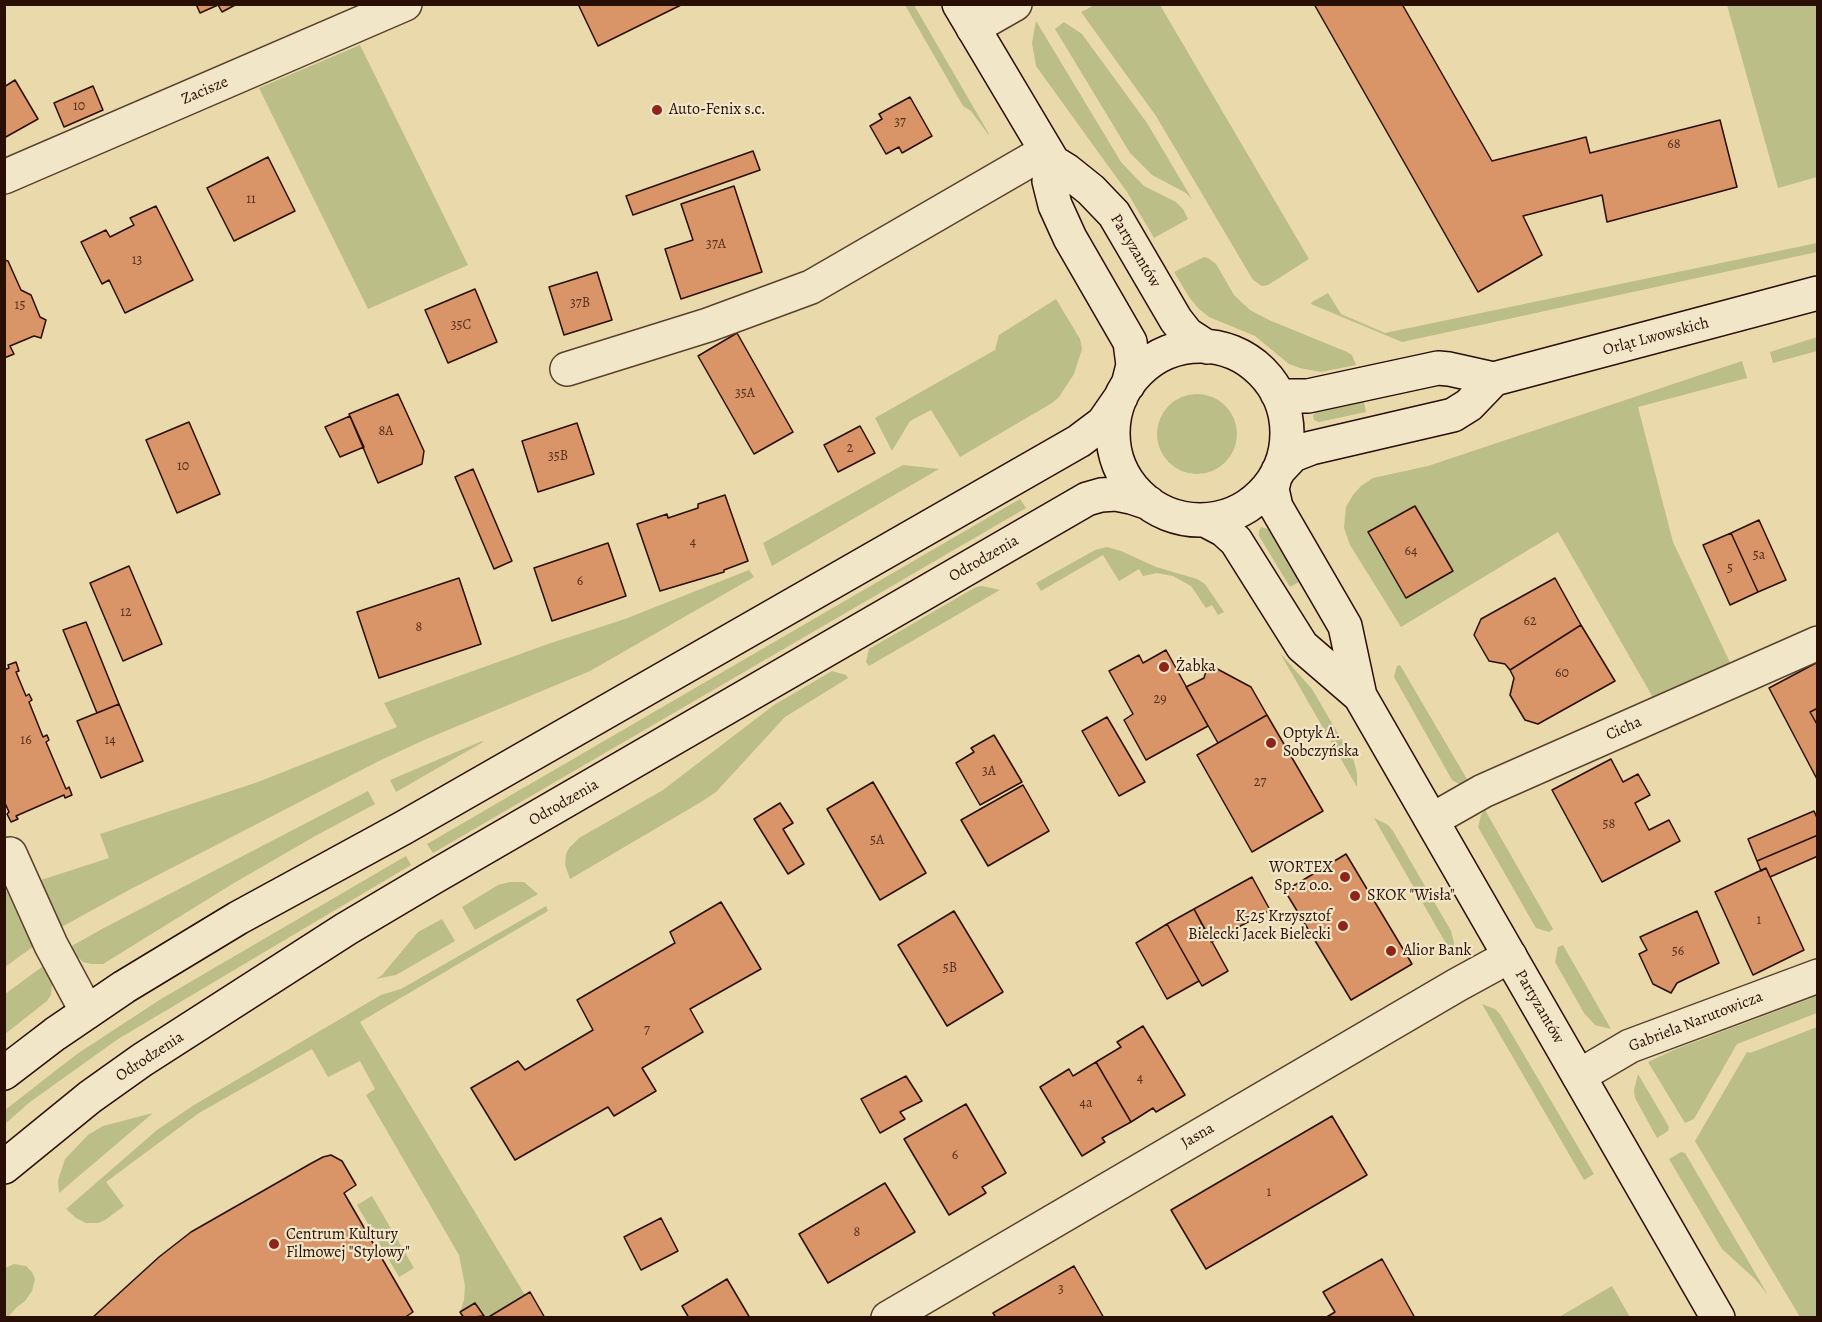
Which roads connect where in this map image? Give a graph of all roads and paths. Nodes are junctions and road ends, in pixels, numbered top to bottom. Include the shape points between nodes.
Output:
1 (405, 4) edge
2 (1015, 4) edge
3 (966, 16) edge
4 (1049, 157) junction
5 (4, 177) edge
6 (1818, 293) edge
7 (1207, 347) junction
8 (567, 369) dead end
9 (1494, 379) junction
10 (1125, 391) junction
11 (1277, 393) junction
12 (1277, 474) junction
13 (1149, 503) junction
14 (1205, 520) junction
15 (1818, 643) edge
16 (1360, 696) junction
17 (1432, 820) junction
18 (4, 856) edge
19 (1510, 956) junction
20 (1818, 976) edge
21 (87, 1012) junction
22 (4, 1073) edge
23 (1579, 1076) junction
24 (4, 1167) edge
25 (888, 1317) edge
26 (1718, 1317) edge

1 - 5 main road, Zacisze
2 - 3 main road
3 - 4 main road, Partyzantów
4 - 7 main road, Partyzantów via 1114,214 1176,320 1187,334
4 - 8 main road via 811,287 708,325
4 - 10 main road via 1055,205 1130,342 1132,365
6 - 9 main road, Orląt Lwowskich
7 - 10 main road via 1181,349 1157,358
7 - 11 main road via 1248,360
9 - 11 main road, Orląt Lwowskich via 1438,368 1308,396
9 - 12 main road via 1469,405 1453,415 1298,452
10 - 13 main road via 1114,422 1114,448 1130,485
10 - 21 main road via 1103,423 1079,441 403,828 248,912
11 - 12 main road via 1287,432
12 - 14 main road via 1262,494 1245,507 1226,517
12 - 16 main road, Partyzantów via 1272,489 1278,511 1346,626
13 - 14 main road via 1176,517
13 - 24 main road, Odrodzenia via 1116,494 1088,499 432,878 142,1060
14 - 16 main road, Partyzantów via 1236,541 1302,646
15 - 17 main road, Cicha via 1483,791
16 - 17 main road, Partyzantów
17 - 19 main road, Partyzantów
18 - 21 main road via 10,854 51,945
19 - 23 main road, Partyzantów
19 - 25 main road, Jasna
20 - 23 main road, Gabriela Narutowicza via 1630,1046
21 - 22 main road
23 - 26 main road, Partyzantów

